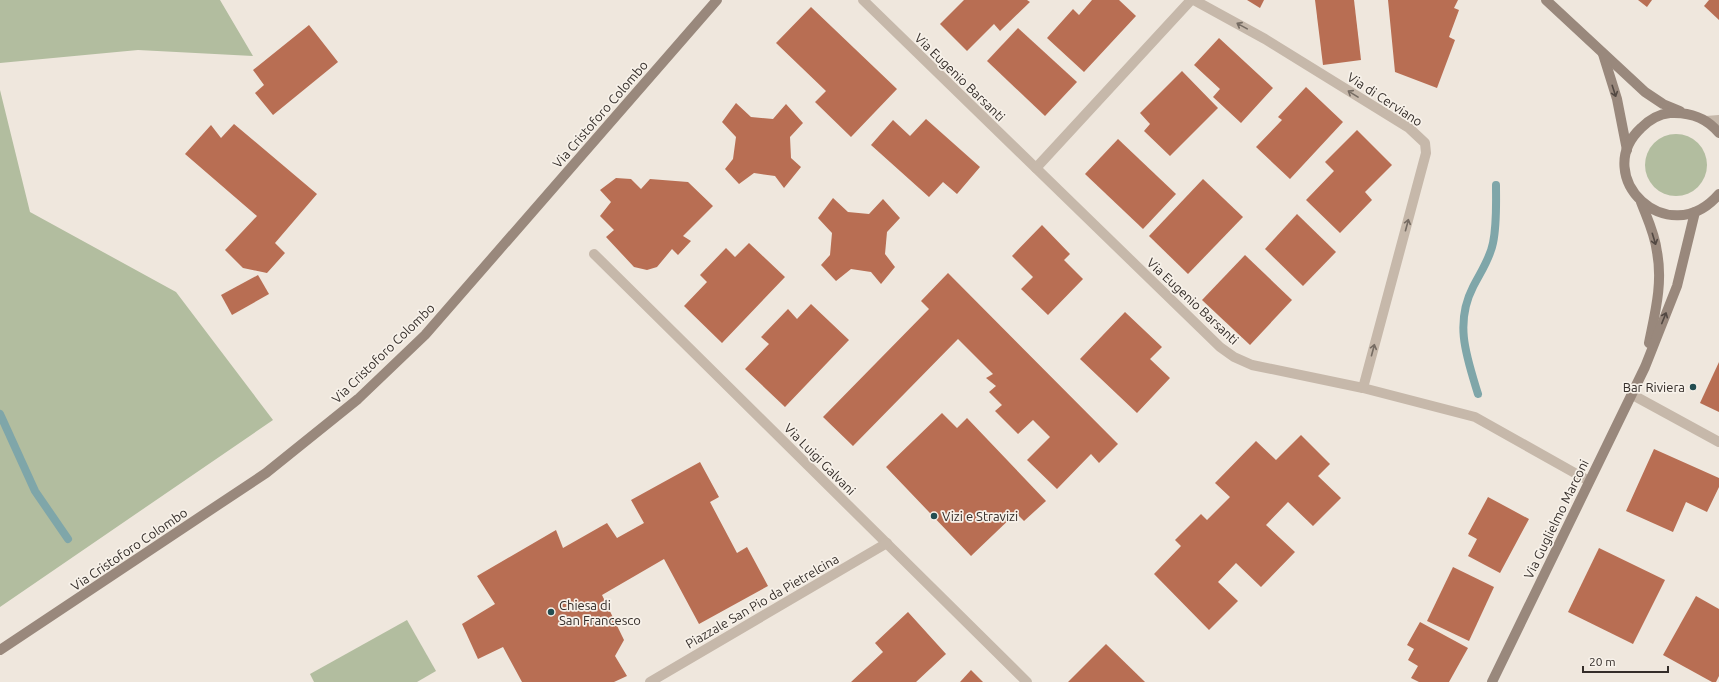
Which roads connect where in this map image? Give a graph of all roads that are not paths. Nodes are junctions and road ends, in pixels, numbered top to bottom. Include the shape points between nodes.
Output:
1 (717, 0) edge
2 (863, 0) edge
3 (1191, 0) edge
4 (1194, 0) edge
5 (1546, 0) edge
6 (1603, 54) junction
7 (1682, 112) junction
8 (1719, 120) edge
9 (1706, 121) junction
10 (1719, 133) edge
11 (1627, 150) junction
12 (1036, 168) junction
13 (1719, 194) edge
14 (1641, 202) junction
15 (1695, 212) junction
16 (594, 254) dead end
17 (1645, 367) junction
18 (1363, 388) junction
19 (1631, 394) junction
20 (1719, 442) edge
21 (1589, 481) junction
22 (887, 543) junction
23 (0, 650) edge
24 (650, 682) edge
25 (1027, 682) edge
26 (1492, 682) edge

1 - 23 main road, Via Cristoforo Colombo via 425,335 358,399 266,473
2 - 12 street, Via Eugenio Barsanti
3 - 12 street
18 -> 4 street, Via di Cerviano via 1426,153 1424,143 1403,124 1265,39
5 - 6 main road
6 - 7 main road via 1645,92
6 -> 11 main road via 1617,99
7 - 9 main road, Via Guglielmo Marconi
7 - 11 main road, Via Guglielmo Marconi via 1664,114 1648,121 1634,134
8 - 9 street, Via Guglielmo Marconi
9 - 10 main road, Via Guglielmo Marconi
11 - 14 main road, Via Guglielmo Marconi via 1627,178 1632,191
12 - 18 street, Via Eugenio Barsanti via 1220,347 1234,357 1252,365
13 - 15 main road, Via Guglielmo Marconi
14 - 15 main road, Via Guglielmo Marconi via 1666,215 1681,216
14 -> 17 main road, Via Guglielmo Marconi via 1653,236 1659,267 1658,298
17 -> 15 main road, Via Guglielmo Marconi via 1677,286
16 - 22 street, Via Luigi Galvani
17 - 19 main road, Via Guglielmo Marconi
18 - 21 street, Via Eugenio Barsanti via 1474,418
19 - 20 street
19 - 21 main road, Via Guglielmo Marconi
21 - 26 main road, Via Guglielmo Marconi
22 - 24 street, Piazzale San Pio da Pietrelcina
22 - 25 street, Via Luigi Galvani

